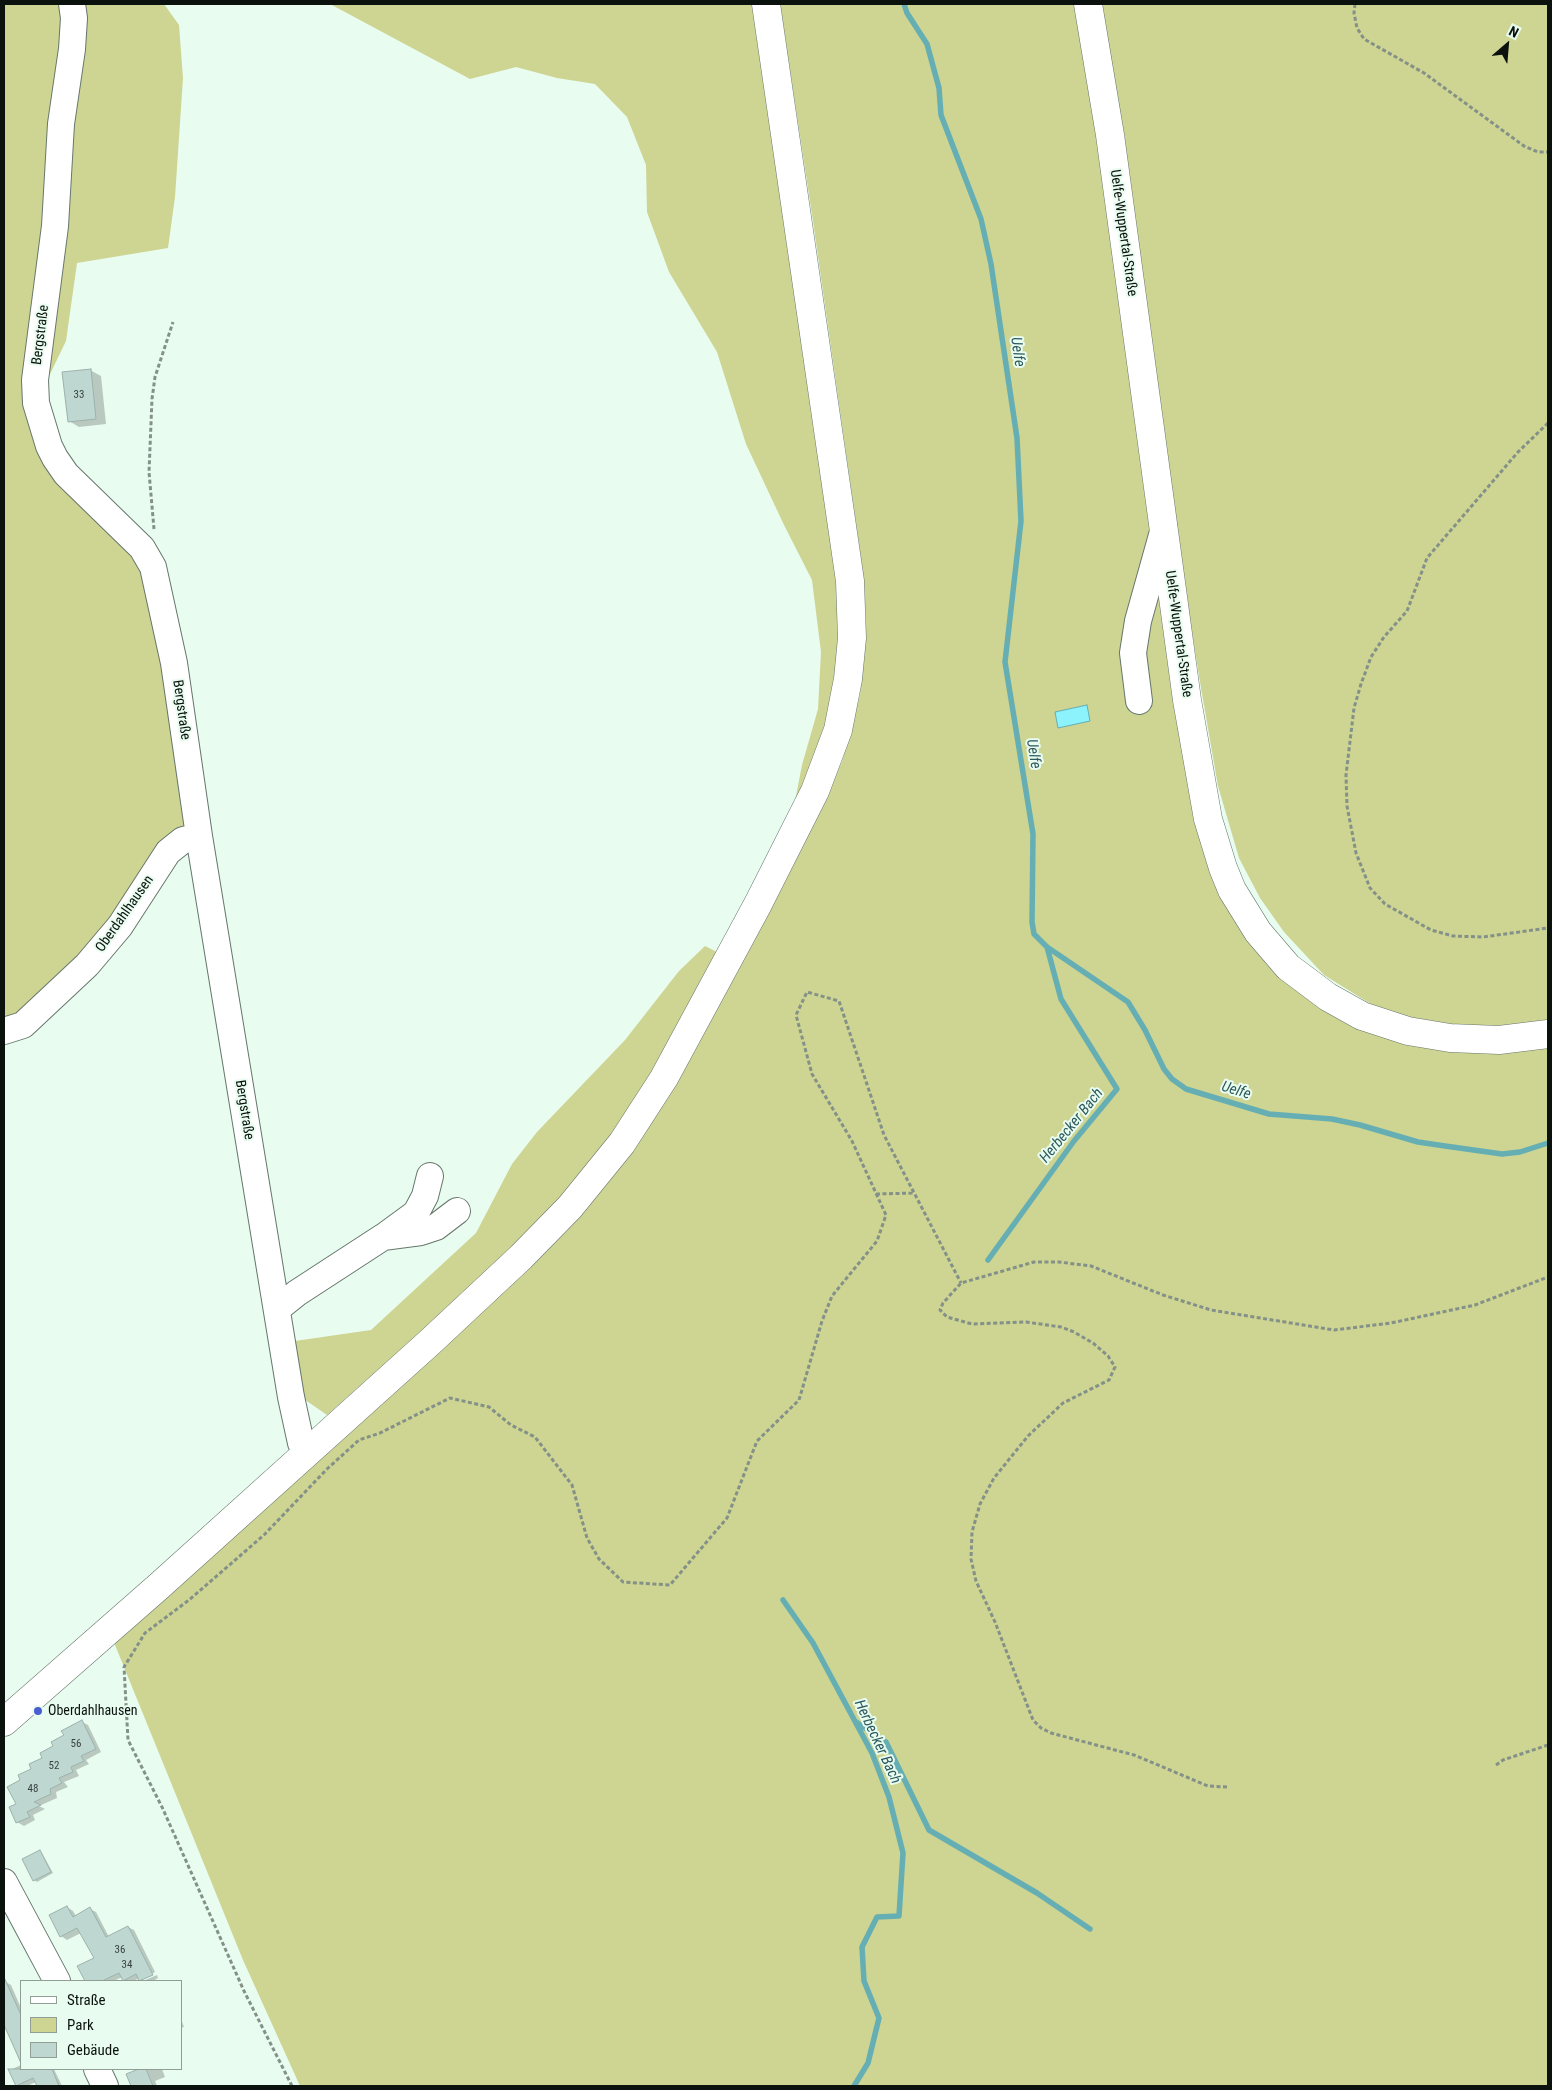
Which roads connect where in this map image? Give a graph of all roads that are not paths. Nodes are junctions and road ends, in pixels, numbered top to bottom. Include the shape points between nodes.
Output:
1 (72, 4) edge
2 (766, 4) edge
3 (1088, 4) edge
4 (1164, 528) junction
5 (1139, 700) dead end
6 (199, 836) junction
7 (4, 1031) edge
8 (1548, 1034) edge
9 (430, 1176) dead end
10 (457, 1211) dead end
11 (383, 1237) junction
12 (277, 1309) junction
13 (306, 1452) junction
14 (4, 1722) edge
15 (4, 1882) edge
16 (56, 1980) edge
17 (97, 2070) edge
18 (105, 2086) edge

1 - 6 street, Bergstraße via 72,49 61,124 55,226 35,380 36,402 49,446 66,474 142,548 154,567 174,663
2 - 13 main road via 850,581 852,638 848,679 834,744 800,822 702,1010 664,1078 607,1163 521,1257
3 - 4 main road, Uelfe-Wuppertal-Straße via 1110,135
4 - 5 street via 1138,621 1133,653
4 - 8 main road, Uelfe-Wuppertal-Straße via 1187,700 1208,819 1232,890 1258,932 1288,967 1307,983 1342,1006 1379,1023 1423,1034 1475,1040
6 - 7 street, Oberdahlhausen via 183,840 168,852 120,926 88,965 23,1024
6 - 12 street, Bergstraße
9 - 11 street via 416,1213
10 - 11 street via 436,1227
11 - 12 street via 297,1292
12 - 13 street, Bergstraße via 296,1424
13 - 14 main road
15 - 16 street
17 - 18 street

